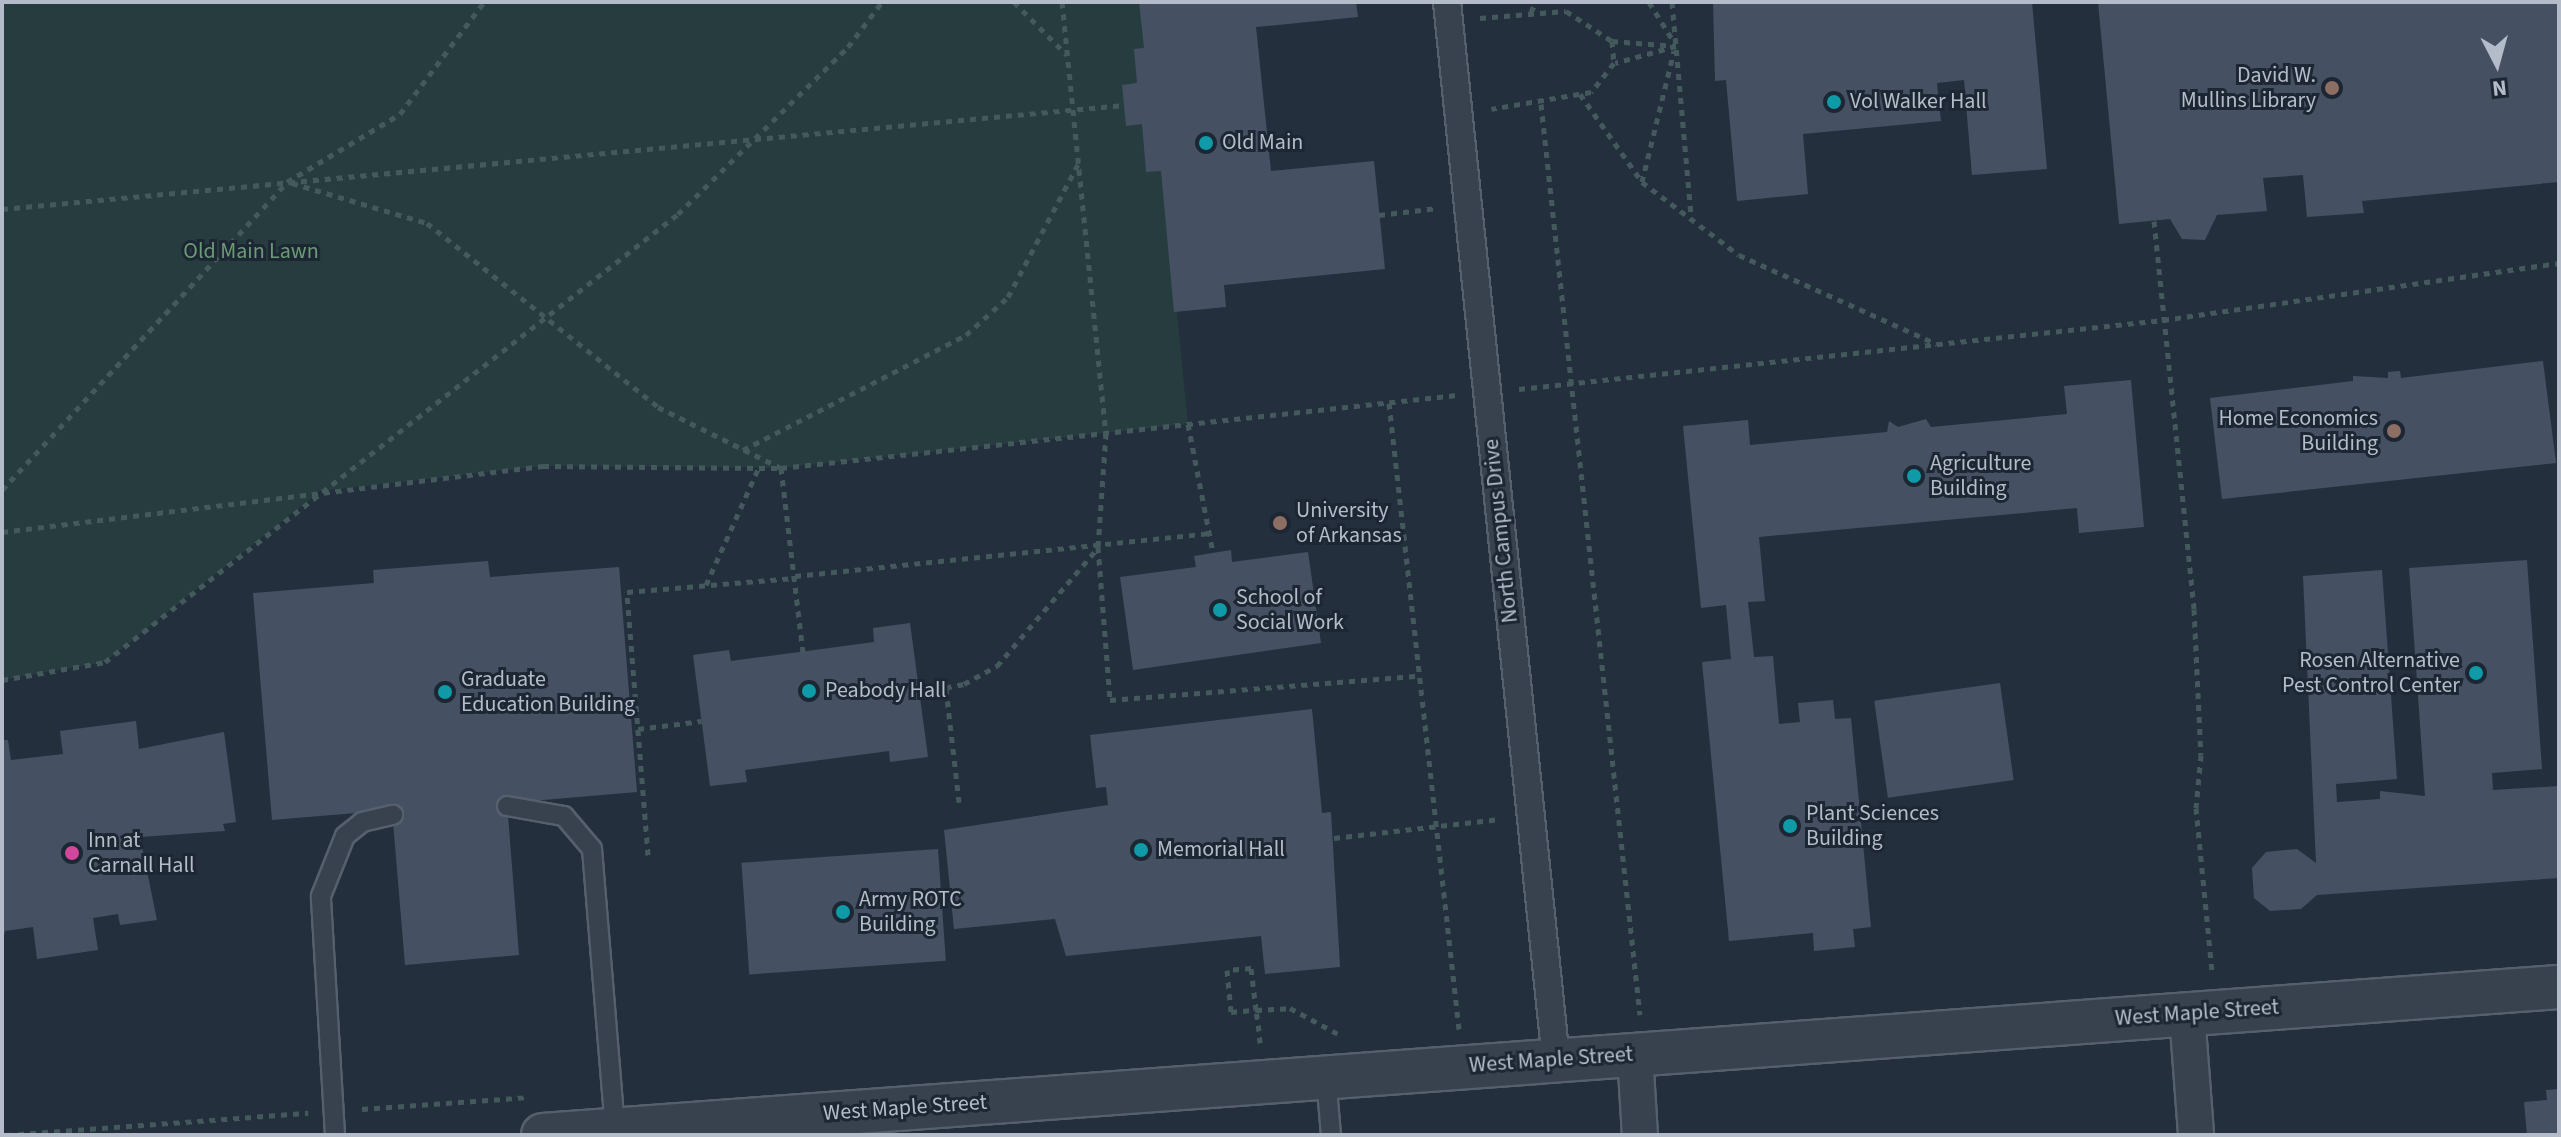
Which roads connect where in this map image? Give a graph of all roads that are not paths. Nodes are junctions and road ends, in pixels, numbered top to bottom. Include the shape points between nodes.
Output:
1 (1448, 11) edge
2 (507, 806) dead end
3 (393, 815) dead end
4 (2559, 987) edge
5 (2187, 1014) junction
6 (1637, 1035) junction
7 (1556, 1060) junction
8 (1326, 1077) junction
9 (1029, 1117) edge
10 (615, 1130) junction
11 (335, 1135) edge
12 (543, 1135) edge
13 (1331, 1135) edge
14 (1640, 1135) edge
15 (2196, 1135) edge

1 - 7 street, North Campus Drive
2 - 10 lane via 564,816 592,849
3 - 11 lane via 362,822 345,836 321,896
4 - 5 street, West Maple Street
5 - 6 street, West Maple Street
5 - 15 street
6 - 7 street, West Maple Street
6 - 14 street
7 - 8 street, West Maple Street
8 - 9 street, West Maple Street
8 - 13 lane
9 - 10 street, West Maple Street
10 - 12 street, West Maple Street

